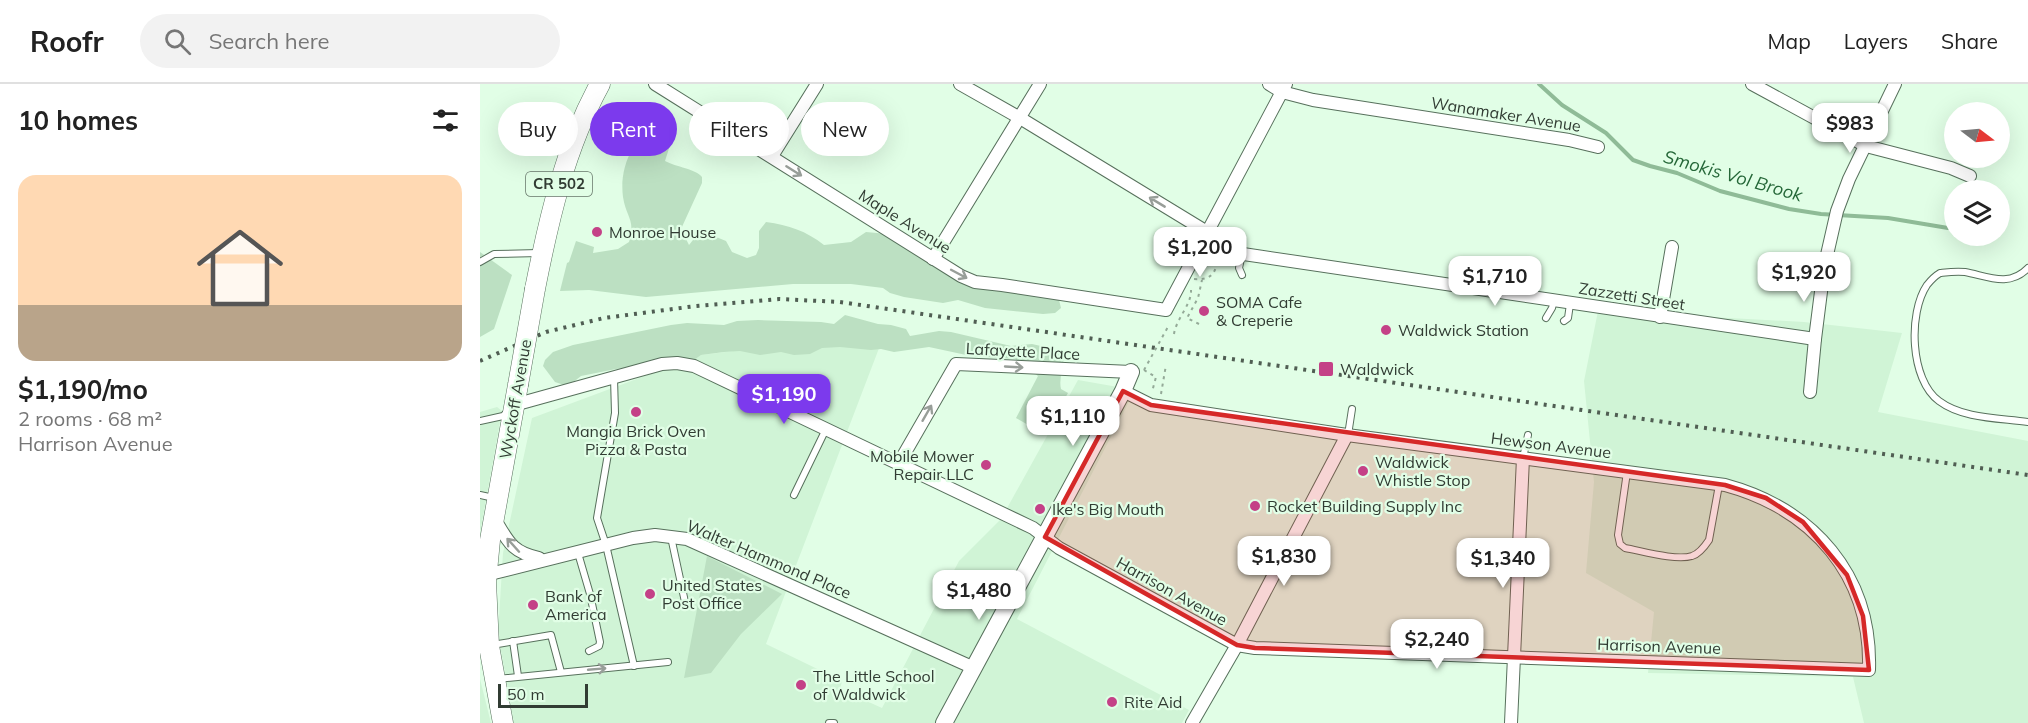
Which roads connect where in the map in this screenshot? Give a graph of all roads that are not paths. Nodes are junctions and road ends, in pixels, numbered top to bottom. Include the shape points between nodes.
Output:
1 (600, 84) edge
2 (656, 84) edge
3 (817, 84) edge
4 (960, 84) edge
5 (1040, 84) edge
6 (1269, 84) edge
7 (1752, 84) edge
8 (1895, 84) edge
9 (1284, 88) edge
10 (689, 104) edge
11 (1020, 118) junction
12 (789, 129) edge
13 (1866, 146) junction
14 (1598, 147) dead end
15 (772, 156) edge
16 (1970, 176) dead end
17 (1207, 232) junction
18 (1672, 247) dead end
19 (542, 253) junction
20 (1242, 254) junction
21 (933, 259) junction
22 (480, 262) edge
23 (2028, 268) edge
24 (1242, 275) dead end
25 (1554, 301) junction
26 (1570, 304) junction
27 (1660, 317) junction
28 (1546, 318) dead end
29 (1564, 321) dead end
30 (1815, 339) junction
31 (1137, 371) joint
32 (614, 377) junction
33 (1123, 391) junction
34 (1810, 392) dead end
35 (514, 405) junction
36 (1352, 409) dead end
37 (480, 421) edge
38 (2028, 422) edge
39 (826, 429) junction
40 (1347, 435) junction
41 (1528, 435) dead end
42 (1523, 458) junction
43 (899, 463) junction
44 (1627, 472) junction
45 (1719, 485) junction
46 (794, 495) dead end
47 (490, 504) edge
48 (671, 536) junction
49 (1045, 537) junction
50 (485, 539) edge
51 (606, 545) junction
52 (578, 551) junction
53 (543, 559) junction
54 (484, 573) edge
55 (685, 602) dead end
56 (513, 641) junction
57 (1237, 645) junction
58 (489, 646) junction
59 (590, 651) dead end
60 (1515, 658) junction
61 (668, 662) dead end
62 (634, 666) junction
63 (974, 668) junction
64 (1869, 670) joint
65 (561, 672) junction
66 (518, 676) junction
67 (494, 679) junction
68 (503, 723) edge
69 (944, 723) edge
70 (1192, 723) edge
71 (1511, 723) edge

1 - 19 main road, Wyckoff Avenue / CR 502 via 565,163
2 - 10 street, Maple Avenue
3 - 12 street
4 - 11 street
5 - 11 street
6 - 9 street, Wanamaker Avenue
7 - 13 street
8 - 13 street
9 - 14 street, Wanamaker Avenue via 1312,100
9 - 17 street
17 -> 11 street
11 - 21 street
13 - 16 street
13 - 30 street via 1836,215
15 -> 21 street, Maple Avenue
17 - 20 street, Zazzetti Street via 1212,249
21 -> 17 street, Maple Avenue via 975,282 1166,310
18 - 27 street
19 - 22 lane via 494,254
19 - 35 main road, Wyckoff Avenue / CR 502, bridge
20 - 24 lane
20 - 25 street, Zazzetti Street
23 - 38 lane via 2007,280 1964,272 1940,273 1926,287 1915,335 1921,377 1937,400 1972,414
25 - 26 street, Zazzetti Street
25 - 28 lane
26 - 27 street, Zazzetti Street
26 - 29 lane
27 - 30 street, Zazzetti Street
30 - 34 street
31 - 33 street
43 -> 31 street, Lafayette Place via 956,364
32 - 35 street, Harrison Avenue
32 - 39 street, Harrison Avenue via 663,364 694,366
32 - 51 lane via 615,413 597,518
33 - 40 street, Hewson Avenue via 1151,405
33 - 49 street
35 - 37 lane via 503,416
35 - 47 main road, Wyckoff Avenue / CR 502
36 - 40 lane
39 - 43 street, Harrison Avenue
39 - 46 lane
40 - 42 street, Hewson Avenue
40 - 57 street
41 - 42 lane
42 - 44 street, Hewson Avenue
42 - 60 street
43 - 49 street, Harrison Avenue
44 - 45 street, Hewson Avenue
44 - 45 lane via 1620,544 1683,558 1694,556 1709,540
45 - 64 street, Hewson Avenue via 1746,490 1786,509 1836,556 1863,616
47 - 50 main road, Wyckoff Avenue / CR 502
53 -> 47 street via 516,550
48 - 51 street, Walter Hammond Place via 633,538
48 - 55 lane
48 - 63 street, Walter Hammond Place via 687,539
49 - 57 street, Harrison Avenue
49 - 63 street
50 - 54 main road, Wyckoff Avenue / CR 502
51 - 52 street, Walter Hammond Place
51 - 62 lane
52 - 53 street, Walter Hammond Place
52 - 59 lane via 600,642
53 - 54 street, Walter Hammond Place
54 - 58 main road, Wyckoff Avenue / CR 502
56 - 58 lane
56 - 65 lane via 551,635
56 - 66 lane
57 - 60 street, Harrison Avenue
57 - 70 street
58 - 67 main road, Wyckoff Avenue / CR 502
60 - 64 street, Harrison Avenue
60 - 71 street
61 - 62 lane
65 -> 62 lane
63 - 69 street
65 - 66 lane
66 - 67 lane
67 - 68 main road, Wyckoff Avenue / CR 502

